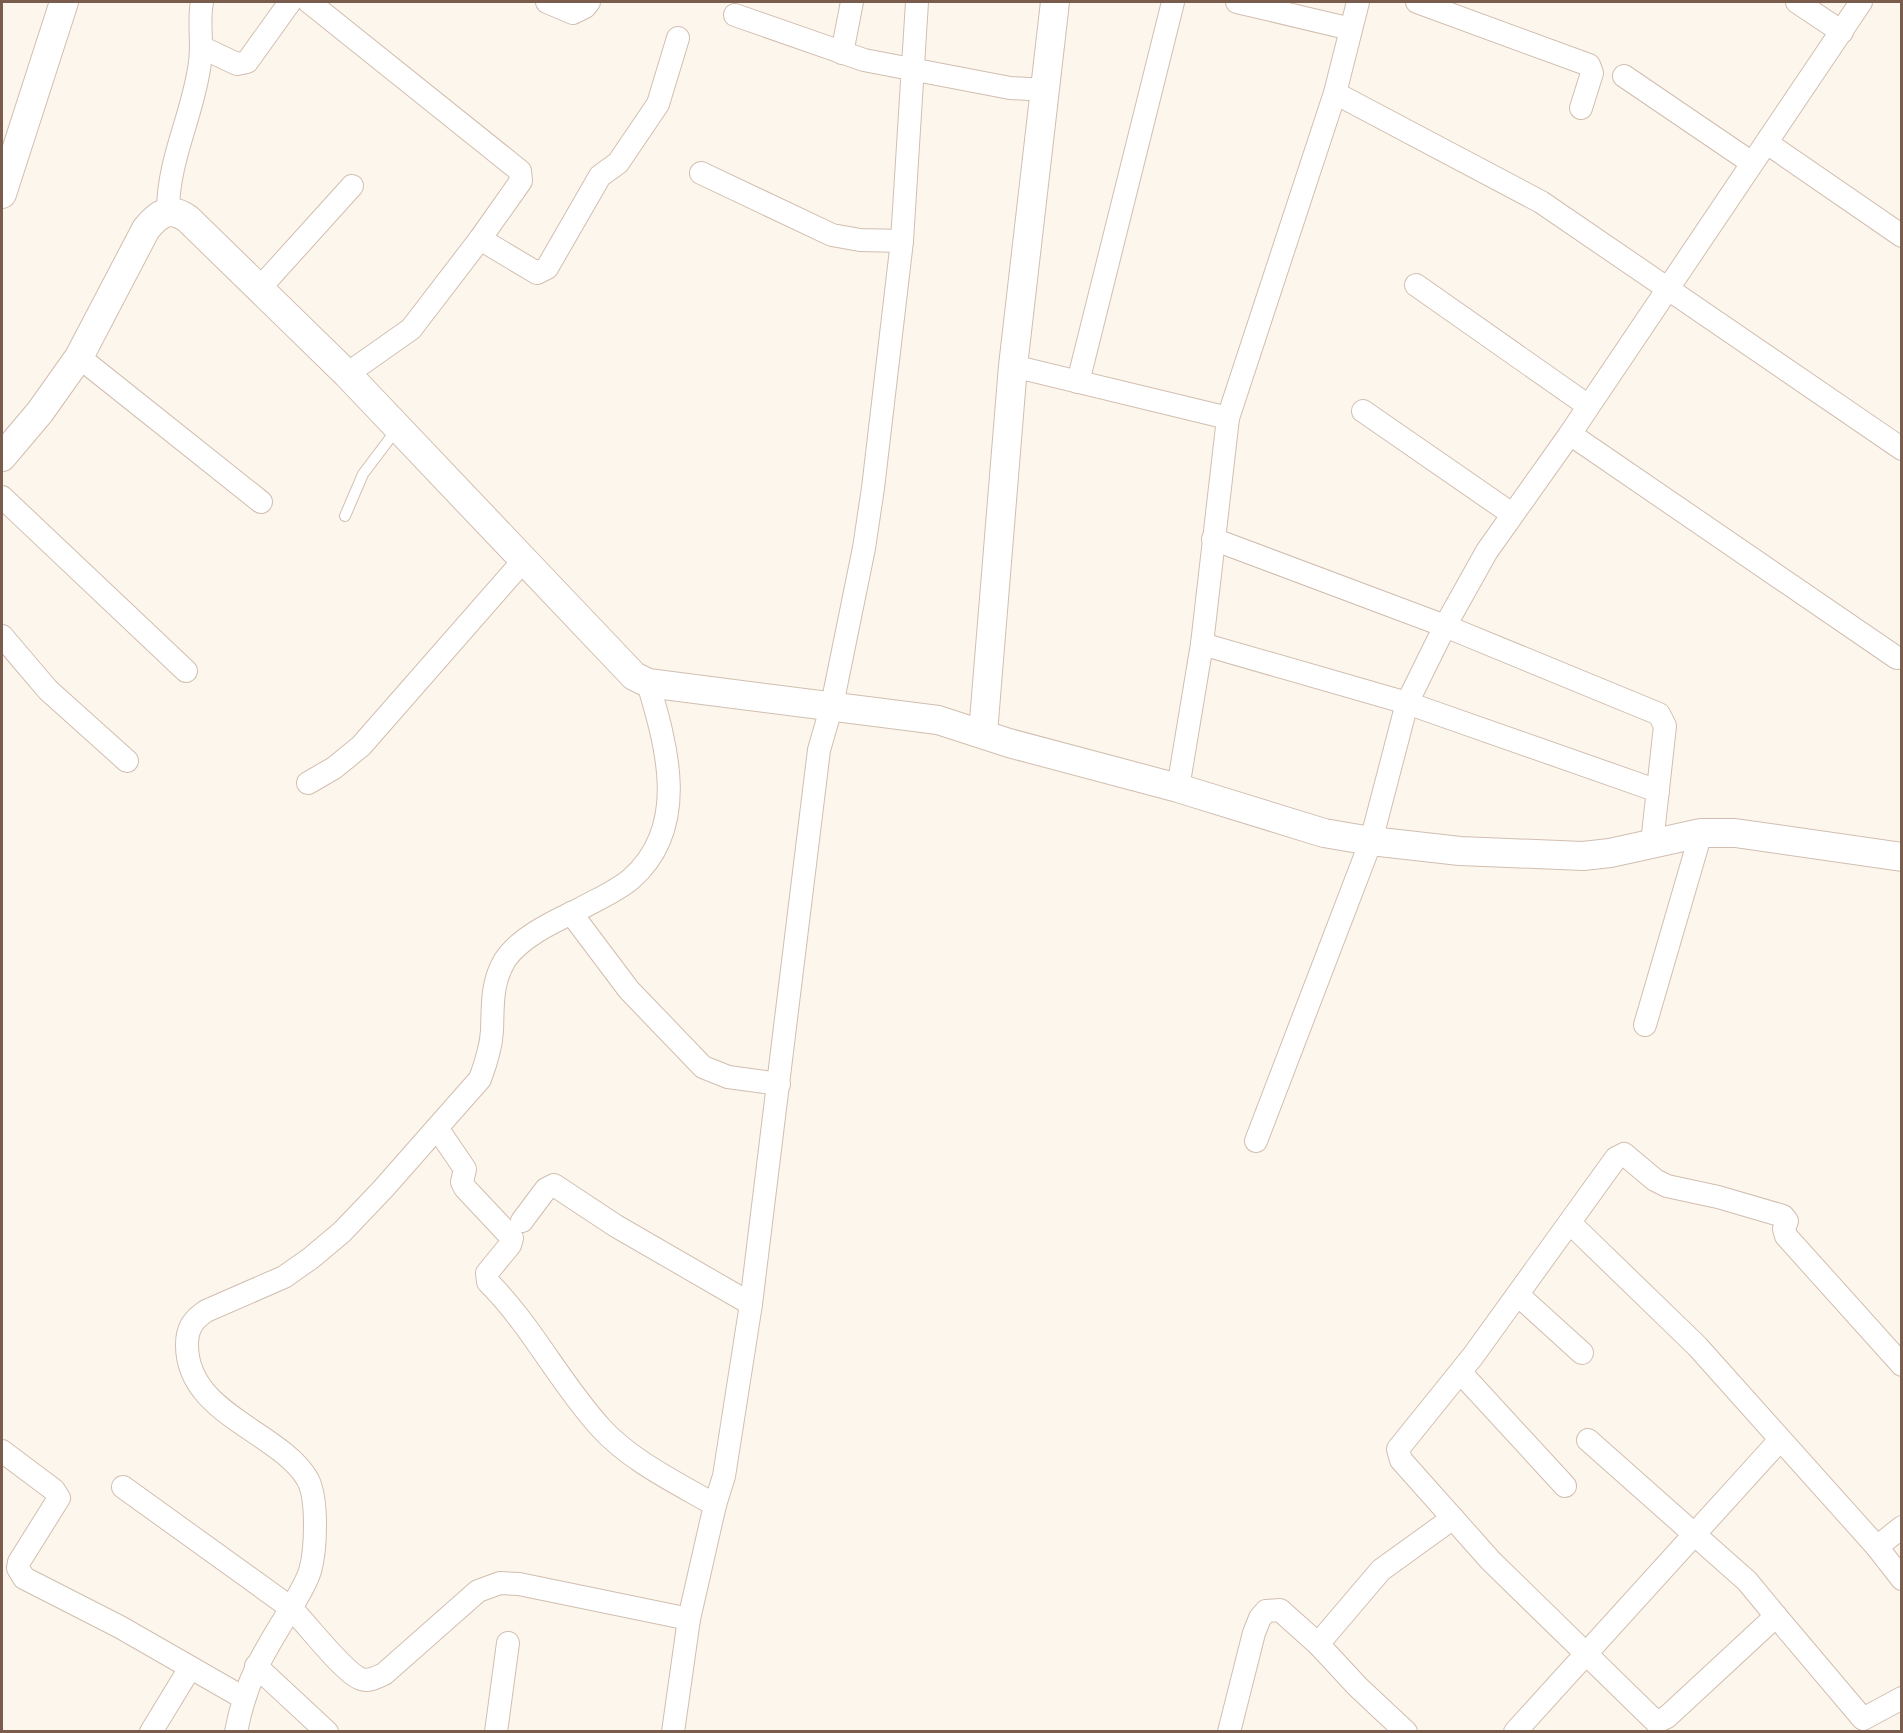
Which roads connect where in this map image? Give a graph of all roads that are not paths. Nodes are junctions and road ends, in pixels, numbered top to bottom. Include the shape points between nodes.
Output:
1 (64, 2) edge
2 (202, 2) edge
3 (290, 2) edge
4 (309, 2) edge
5 (547, 2) edge
6 (589, 2) edge
7 (852, 2) edge
8 (917, 2) edge
9 (1055, 2) edge
10 (1173, 2) edge
11 (1238, 2) edge
12 (1358, 2) edge
13 (1417, 2) edge
14 (1797, 2) edge
15 (1861, 2) edge
16 (735, 15) dead end
17 (1351, 29) junction
18 (1842, 32) junction
19 (678, 38) dead end
20 (201, 47) junction
21 (842, 53) junction
22 (913, 68) junction
23 (1624, 76) dead end
24 (1045, 90) junction
25 (1335, 93) junction
26 (1581, 108) dead end
27 (1767, 143) junction
28 (1752, 163) junction
29 (701, 173) dead end
30 (352, 186) dead end
31 (2, 194) edge
32 (168, 211) junction
33 (1902, 236) edge
34 (480, 239) junction
35 (902, 241) junction
36 (1416, 285) dead end
37 (259, 289) junction
38 (1667, 290) junction
39 (79, 357) junction
40 (1013, 366) junction
41 (347, 374) junction
42 (1078, 382) junction
43 (1587, 405) junction
44 (1363, 411) dead end
45 (1228, 418) junction
46 (399, 428) junction
47 (1570, 434) junction
48 (1902, 450) edge
49 (2, 457) edge
50 (2, 497) edge
51 (261, 502) dead end
52 (1512, 514) junction
53 (345, 516) dead end
54 (1213, 539) junction
55 (523, 561) junction
56 (1445, 626) junction
57 (2, 636) edge
58 (1202, 644) junction
59 (1897, 658) dead end
60 (186, 671) dead end
61 (648, 683) junction
62 (1407, 703) junction
63 (832, 705) junction
64 (983, 733) junction
65 (128, 761) dead end
66 (308, 783) dead end
67 (1178, 788) junction
68 (1658, 791) junction
69 (1701, 833) junction
70 (1371, 841) junction
71 (1652, 843) junction
72 (1902, 857) edge
73 (571, 913) junction
74 (1645, 1025) dead end
75 (779, 1084) junction
76 (437, 1128) junction
77 (1256, 1141) dead end
78 (522, 1221) dead end
79 (1570, 1223) junction
80 (1518, 1295) junction
81 (751, 1304) junction
82 (1582, 1353) dead end
83 (1902, 1365) edge
84 (1461, 1373) junction
85 (1588, 1440) dead end
86 (1779, 1441) junction
87 (2, 1451) edge
88 (1564, 1486) dead end
89 (123, 1487) dead end
90 (715, 1505) junction
91 (1453, 1518) junction
92 (1902, 1527) edge
93 (1693, 1535) junction
94 (1877, 1547) junction
95 (1902, 1579) edge
96 (291, 1608) junction
97 (1776, 1616) junction
98 (689, 1619) junction
99 (508, 1643) dead end
100 (1318, 1644) junction
101 (1587, 1654) junction
102 (256, 1666) junction
103 (190, 1668) junction
104 (242, 1697) junction
105 (1902, 1698) edge
106 (1857, 1725) edge
107 (151, 1731) edge
108 (236, 1731) edge
109 (327, 1731) edge
110 (496, 1731) edge
111 (673, 1731) edge
112 (1229, 1731) edge
113 (1406, 1731) edge
114 (1515, 1731) edge

1 - 31 street
2 - 20 street
3 - 20 street via 247,62 237,63
4 - 34 street via 520,171 521,181
5 - 6 street via 573,13
7 - 21 street
8 - 22 street
9 - 24 street
10 - 42 street
11 - 17 street
12 - 17 street
13 - 26 street via 1589,64 1592,73
14 - 18 street
15 - 18 street
16 - 21 street
17 - 25 street
18 - 27 street
19 - 34 street via 658,104 618,163 600,176 547,268 537,273
20 - 32 street via 195,84 168,181
21 - 22 street
22 - 24 street via 1010,88
22 - 35 street
23 - 28 street
24 - 40 street
25 - 38 street via 1541,202
25 - 45 street
27 - 28 street
27 - 33 street
28 - 38 street
29 - 35 street via 832,235
30 - 37 street
32 - 37 street via 188,219
32 - 39 street via 154,218 146,229
34 - 41 street via 411,329
35 - 63 street via 870,508
36 - 43 street
37 - 41 street
38 - 43 street
38 - 48 street
39 - 49 street
39 - 51 street
40 - 42 street
40 - 64 street
41 - 46 street
42 - 45 street
43 - 47 street
44 - 52 street
45 - 54 street
46 - 53 lane via 363,474
46 - 55 street
47 - 52 street
47 - 59 street
50 - 60 street
52 - 56 street
54 - 56 street
54 - 58 street
55 - 61 street via 633,676
55 - 66 street via 361,746
56 - 62 street
56 - 68 street via 1659,714 1665,726
57 - 65 street via 48,690
58 - 62 street
58 - 67 street
61 - 63 street
61 - 73 street via 667,753 670,794 662,831 643,867 629,881
62 - 68 street
62 - 70 street
63 - 64 street via 926,717
63 - 75 street via 819,750
64 - 67 street
67 - 70 street via 1324,833
68 - 71 street
69 - 71 street
69 - 72 street via 1789,839
69 - 74 street
70 - 71 street via 1460,851 1583,855
70 - 77 street
73 - 75 street via 629,990 703,1067 728,1077
73 - 76 street via 526,941 506,959 493,992 488,1059 480,1079
75 - 81 street
76 - 90 street via 465,1169 465,1188 512,1238 487,1273 488,1282 602,1430
76 - 96 street via 342,1232 311,1258 284,1277 206,1311 189,1329 187,1358 200,1384 238,1423 286,1457 308,1481 314,1520 310,1570
78 - 81 street via 546,1189 554,1185 615,1226
79 - 80 street
79 - 83 street via 1616,1158 1624,1154 1667,1186 1783,1216 1787,1221 1786,1236
79 - 86 street via 1697,1346
80 - 82 street
80 - 84 street
81 - 90 street via 724,1476
84 - 88 street
84 - 91 street via 1398,1449 1401,1460
85 - 93 street
86 - 93 street
86 - 94 street
87 - 103 street via 59,1498 19,1562 24,1578
89 - 96 street
90 - 98 street
91 - 100 street via 1382,1570
91 - 101 street via 1491,1561
92 - 94 street
93 - 97 street via 1747,1581
93 - 101 street
94 - 95 street
96 - 98 street via 362,1680 384,1674 478,1591 500,1583
96 - 102 street
97 - 101 street via 1667,1717 1656,1722
97 - 106 street
98 - 111 street
99 - 110 street
100 - 112 street via 1280,1610 1266,1611 1254,1633
100 - 113 street
101 - 114 street
102 - 104 street
102 - 109 street
103 - 104 street
103 - 107 street
104 - 108 street
105 - 106 street

